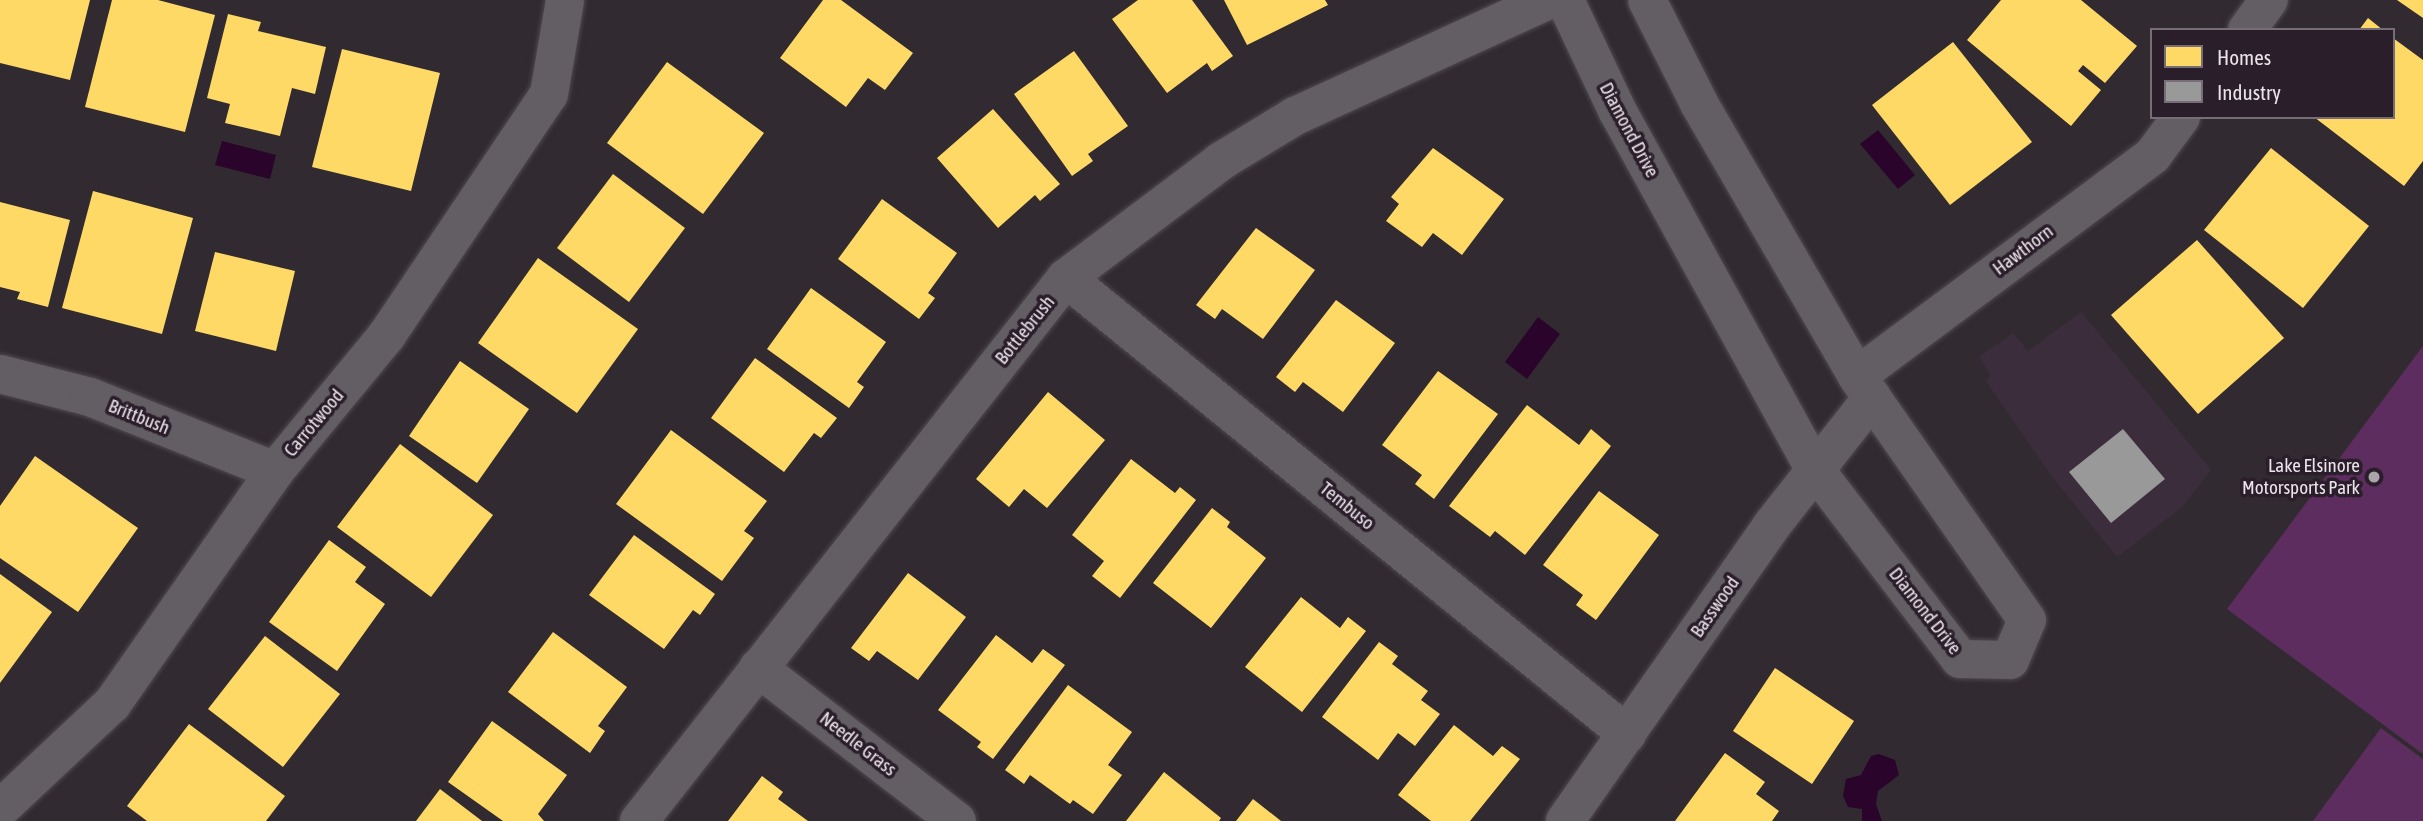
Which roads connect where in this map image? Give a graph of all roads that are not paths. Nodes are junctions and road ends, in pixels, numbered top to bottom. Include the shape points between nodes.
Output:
1 (565, 0) edge
2 (1548, 0) edge
3 (1565, 0) edge
4 (1647, 0) edge
5 (2269, 0) edge
6 (2248, 28) edge
7 (2180, 119) edge
8 (1066, 278) junction
9 (0, 374) edge
10 (1865, 387) junction
11 (1814, 468) junction
12 (275, 471) junction
13 (758, 668) junction
14 (1627, 734) junction
15 (0, 809) edge
16 (639, 821) edge
17 (957, 821) edge
18 (1565, 821) edge

1 - 12 street, Carrotwood via 549,94 387,335
2 - 8 street, Bottlebrush via 1295,116 1221,161
3 - 11 street, Diamond Drive via 1617,110
4 - 10 street, Diamond Drive via 1699,103
5 - 6 street
7 - 10 street, Hawthorn via 2153,155
8 - 13 street, Bottlebrush
8 - 14 street, Tembuso
9 - 12 street, Brittbush via 90,397
10 - 11 street, Basswood
10 - 11 street, Diamond Drive via 2027,620 2010,660 1961,659
11 - 14 street, Basswood
12 - 15 street, Carrotwood via 112,704
13 - 16 street, Bottlebrush
13 - 17 street, Needle Grass
14 - 18 street, Basswood

